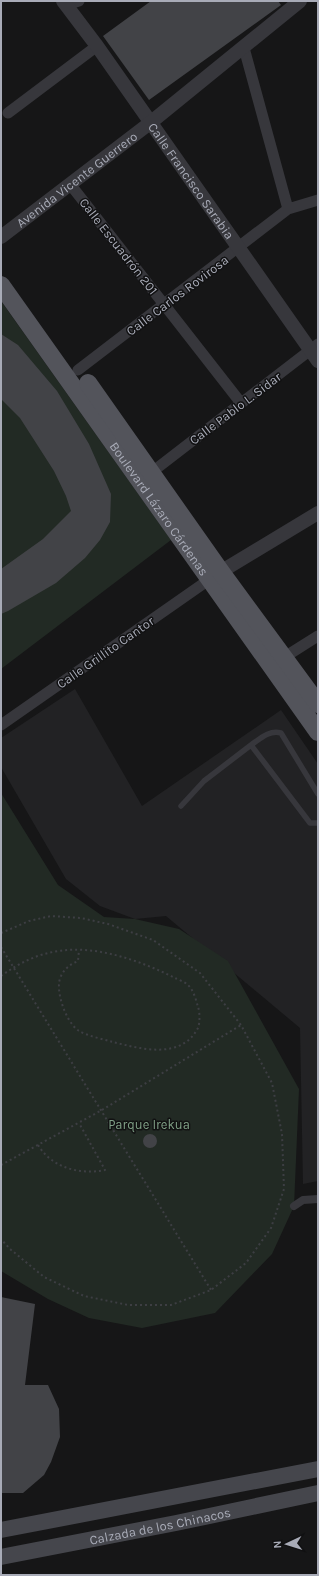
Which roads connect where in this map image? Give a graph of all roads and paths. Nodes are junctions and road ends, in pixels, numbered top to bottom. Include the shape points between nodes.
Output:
1 (69, 2) edge
2 (296, 3) edge
3 (97, 46) junction
4 (244, 48) junction
5 (8, 113) dead end
6 (150, 123) junction
7 (70, 184) junction
8 (318, 200) edge
9 (288, 209) junction
10 (1, 237) edge
11 (239, 248) junction
12 (1, 270) edge
13 (1, 285) edge
14 (164, 305) junction
15 (315, 352) edge
16 (78, 370) junction
17 (241, 403) junction
18 (152, 472) junction
19 (318, 514) edge
20 (215, 575) junction
21 (318, 636) edge
22 (283, 658) junction
23 (318, 704) edge
24 (1, 725) edge
25 (318, 732) edge
26 (251, 745) junction
27 (318, 794) edge
28 (182, 806) dead end
29 (318, 823) edge
30 (1, 933) edge
31 (1, 947) edge
32 (79, 950) junction
33 (13, 968) junction
34 (1, 976) edge
35 (241, 1026) junction
36 (102, 1110) junction
37 (79, 1123) junction
38 (38, 1145) junction
39 (1, 1165) edge
40 (318, 1199) edge
41 (294, 1206) dead end
42 (1, 1239) edge
43 (211, 1290) junction
44 (318, 1469) edge
45 (318, 1493) edge
46 (1, 1530) edge
47 (1, 1557) edge

1 - 3 street, Calle Francisco Sarabia
2 - 4 street, Avenida Vicente Guerrero
3 - 5 street
3 - 6 street, Calle Francisco Sarabia
4 - 6 street, Avenida Vicente Guerrero
4 - 9 street
6 - 7 street, Avenida Vicente Guerrero
6 - 11 street, Calle Francisco Sarabia
7 - 10 street, Avenida Vicente Guerrero
7 - 14 street, Calle Escuadrón 201
8 - 9 street, Calle Carlos Rovirosa
9 - 11 street, Calle Carlos Rovirosa
11 - 14 street, Calle Carlos Rovirosa
11 - 15 street, Calle Francisco Sarabia
12 - 16 main road, Boulevard Lázaro Cárdenas
13 - 20 main road, Boulevard Lázaro Cárdenas
14 - 16 street, Calle Carlos Rovirosa
14 - 17 street, Calle Escuadrón 201
15 - 17 street, Calle Pablo L. Sidar
16 - 18 main road, Boulevard Lázaro Cárdenas
17 - 18 street, Calle Pablo L. Sidar
18 - 20 main road, Boulevard Lázaro Cárdenas
19 - 20 street
20 - 22 main road, Boulevard Lázaro Cárdenas
20 - 24 street, Calle Grillito Cantor
20 - 25 main road, Boulevard Lázaro Cárdenas
21 - 22 street
22 - 23 main road, Boulevard Lázaro Cárdenas
26 - 27 lane via 268,733 281,733
26 - 28 lane via 204,781
26 - 29 lane via 310,823
30 - 35 path via 29,921 51,916 81,918 108,924 153,940 200,973
31 - 33 path
32 - 32 path via 122,957 156,968 188,984 200,1011 198,1027 185,1043 165,1050 141,1049 78,1030 66,1016 61,1003 60,977 69,965 78,961
32 - 33 path via 34,956
33 - 34 path
33 - 36 path
35 - 36 path
35 - 43 path via 272,1083 282,1134 284,1189 271,1228 246,1263
36 - 37 path
36 - 43 path
37 - 38 path
37 - 38 path via 105,1170 91,1173 54,1163
38 - 39 path
40 - 41 street via 303,1200
42 - 43 path via 44,1277 84,1296 128,1305 171,1305
44 - 46 main road, Calzada de los Chinacos
45 - 47 main road, Calzada de los Chinacos

